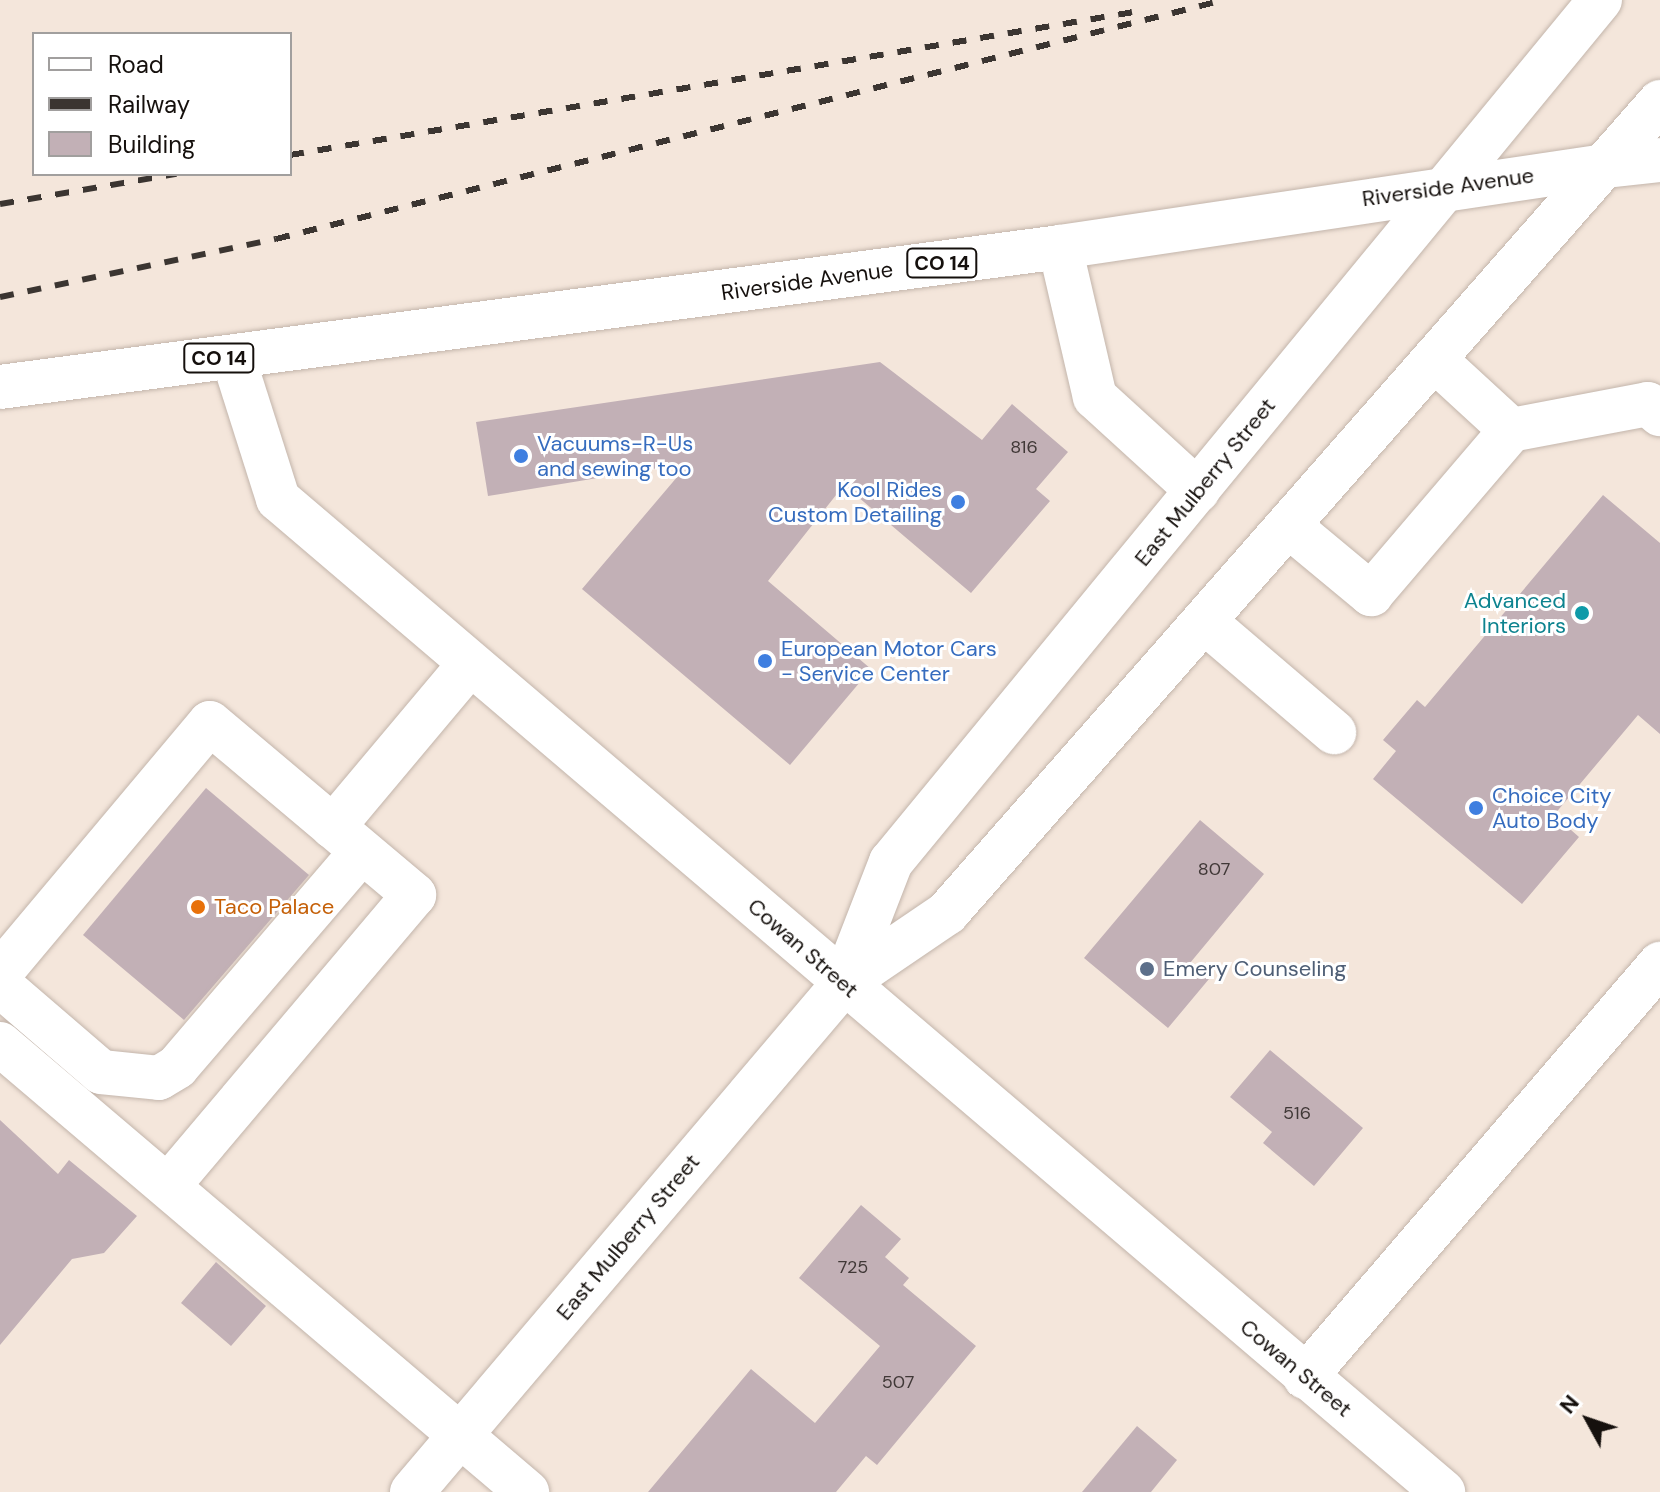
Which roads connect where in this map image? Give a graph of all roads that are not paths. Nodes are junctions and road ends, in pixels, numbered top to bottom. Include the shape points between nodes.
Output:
1 (1600, 0) edge
2 (1660, 102) edge
3 (1660, 160) edge
4 (1605, 166) junction
5 (1445, 189) junction
6 (1060, 247) junction
7 (233, 357) junction
8 (1436, 361) junction
9 (0, 387) edge
10 (1656, 402) edge
11 (1511, 430) junction
12 (1198, 491) junction
13 (1289, 526) junction
14 (1205, 622) junction
15 (470, 664) junction
16 (1334, 732) dead end
17 (347, 839) junction
18 (1660, 964) edge
19 (0, 973) edge
20 (844, 983) junction
21 (0, 985) edge
22 (0, 1044) edge
23 (168, 1186) junction
24 (1305, 1377) junction
25 (460, 1435) junction
26 (412, 1492) edge
27 (527, 1492) edge
28 (1443, 1492) edge

1 - 5 main road, East Mulberry Street
2 - 4 main road, East Mulberry Street
3 - 4 main road, Riverside Avenue
4 - 5 main road, Riverside Avenue / CO 14
4 - 8 main road, East Mulberry Street
5 - 6 main road, Riverside Avenue / CO 14
5 - 12 main road, East Mulberry Street
6 - 7 main road, Riverside Avenue / CO 14
6 - 12 main road via 1095,397
7 - 9 main road, Riverside Avenue / CO 14
7 - 15 main road, Cowan Street via 278,499
8 - 11 main road
8 - 13 main road, East Mulberry Street
10 - 11 main road
11 - 13 main road via 1371,594
12 - 20 main road, East Mulberry Street via 891,862
13 - 14 main road, East Mulberry Street
14 - 16 main road
14 - 20 main road, East Mulberry Street via 947,913
15 - 17 main road
15 - 20 main road, Cowan Street
17 - 19 main road via 210,723
17 - 21 main road via 177,1067 159,1078 101,1072
17 - 23 main road via 414,895
18 - 24 main road
20 - 24 main road, Cowan Street
20 - 25 main road, East Mulberry Street
22 - 23 main road
23 - 25 main road
24 - 28 main road, Cowan Street
25 - 26 main road, East Mulberry Street
25 - 27 main road

